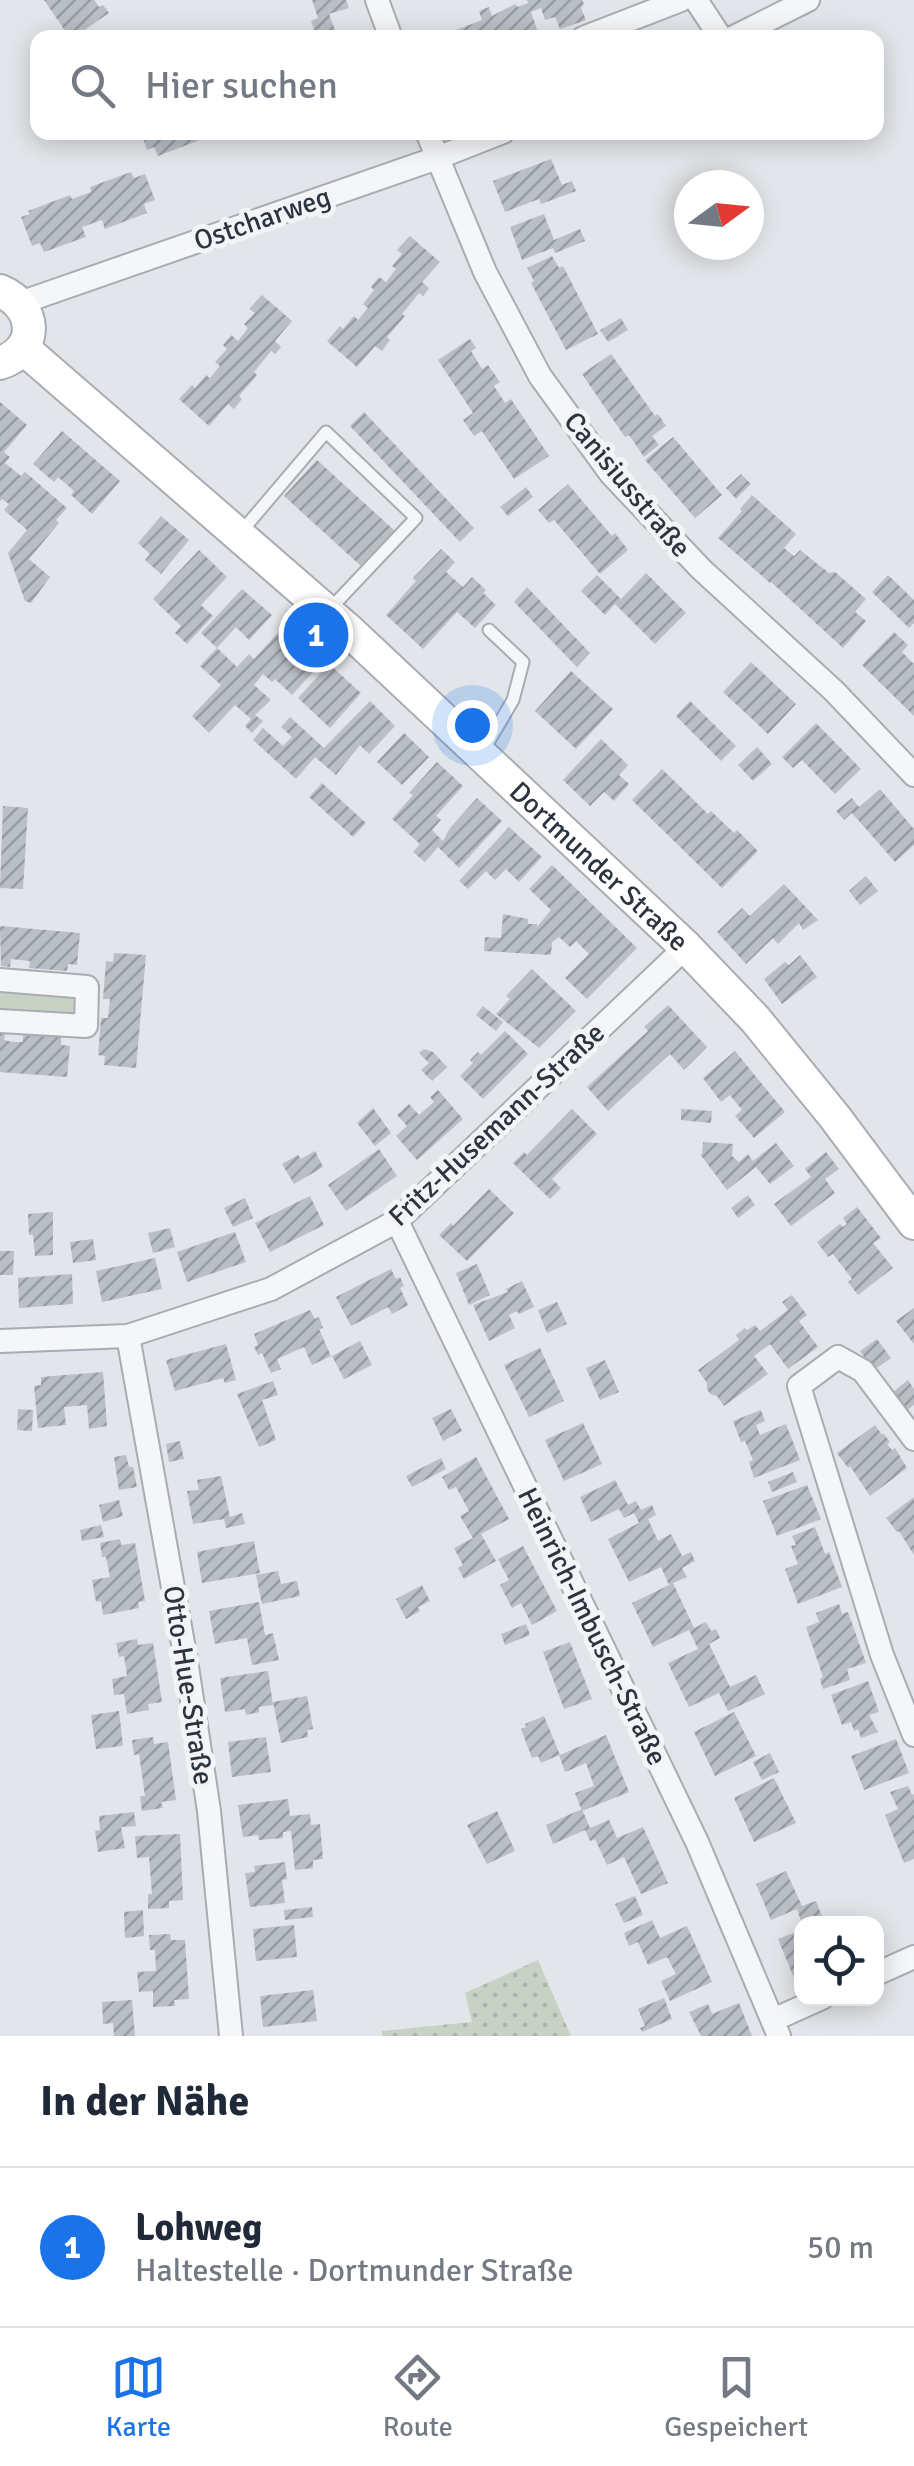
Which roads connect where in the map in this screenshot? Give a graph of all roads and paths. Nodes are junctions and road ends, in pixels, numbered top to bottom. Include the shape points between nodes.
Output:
1 (681, 0) edge
2 (696, 0) edge
3 (808, 0) edge
4 (379, 1) edge
5 (388, 30) edge
6 (604, 30) edge
7 (716, 30) edge
8 (748, 30) edge
9 (430, 140) edge
10 (483, 140) edge
11 (437, 158) junction
12 (10, 297) edge
13 (12, 355) edge
14 (238, 535) junction
15 (327, 612) junction
16 (490, 630) dead end
17 (481, 755) junction
18 (914, 776) edge
19 (686, 946) junction
20 (0, 980) edge
21 (0, 1022) edge
22 (398, 1221) junction
23 (914, 1223) edge
24 (128, 1336) junction
25 (0, 1342) edge
26 (914, 1440) edge
27 (914, 1735) edge
28 (914, 1958) edge
29 (884, 1971) edge
30 (810, 2006) edge
31 (776, 2028) edge
32 (232, 2036) edge

1 - 6 street
2 - 7 street
3 - 8 street
4 - 5 street
9 - 11 street, Canisiusstraße
10 - 11 street, Ostcharweg
11 - 12 street, Ostcharweg
11 - 18 street, Canisiusstraße via 484,272 540,376 611,474
12 - 13 main road, Dortmunder Straße via 28,320 27,339
13 - 14 main road, Dortmunder Straße
14 - 15 main road, Dortmunder Straße
14 - 15 lane via 326,432 416,518
15 - 17 main road, Dortmunder Straße
16 - 17 lane via 524,662 513,700
17 - 19 main road, Dortmunder Straße
19 - 22 street, Fritz-Husemann-Straße
19 - 23 main road, Dortmunder Straße via 756,1019
20 - 21 street via 88,987 86,1026
22 - 24 street, Fritz-Husemann-Straße via 271,1289
22 - 31 street, Heinrich-Imbusch-Straße via 698,1842
24 - 25 street, Fritz-Husemann-Straße
24 - 32 street, Otto-Hue-Straße via 206,1792
26 - 27 street via 863,1371 838,1357 798,1386 882,1655
28 - 29 street
30 - 31 street

